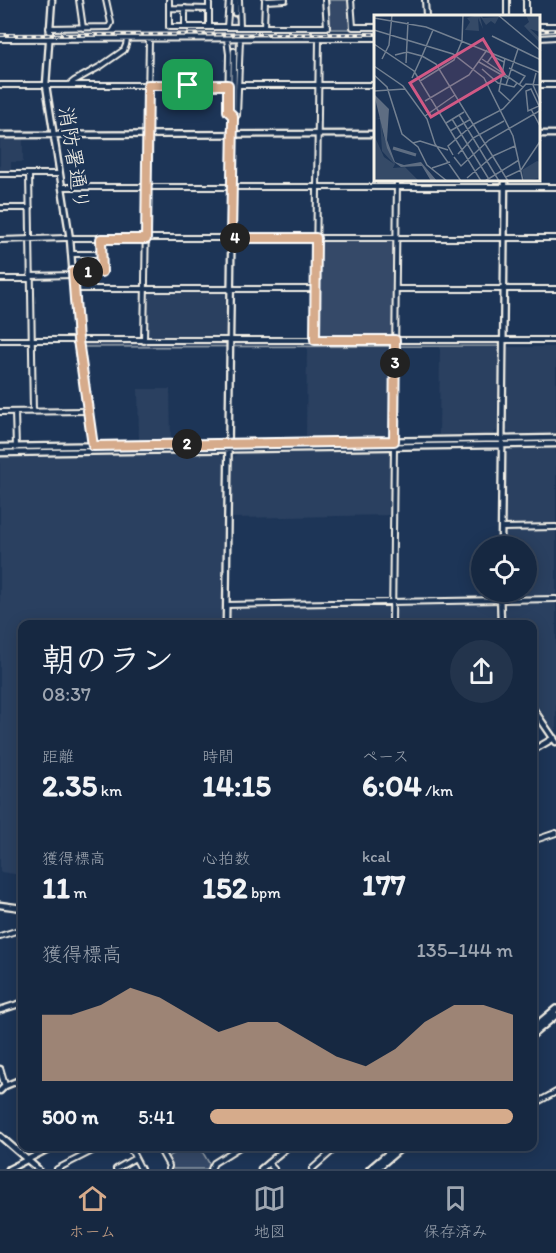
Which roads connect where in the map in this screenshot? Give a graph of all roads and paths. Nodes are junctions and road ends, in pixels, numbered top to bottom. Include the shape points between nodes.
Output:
1 (52, 0) edge
2 (79, 0) edge
3 (106, 0) edge
4 (169, 0) edge
5 (209, 0) edge
6 (229, 0) edge
7 (237, 0) edge
8 (265, 0) edge
9 (285, 0) edge
10 (325, 0) edge
11 (351, 0) edge
12 (425, 0) edge
13 (169, 8) junction
14 (185, 9) junction
15 (209, 9) junction
16 (235, 13) tunnel mouth
17 (426, 15) edge
18 (185, 27) junction
19 (208, 27) junction
20 (227, 27) junction
21 (240, 27) junction
22 (264, 27) junction
23 (374, 27) edge
24 (50, 28) junction
25 (83, 28) junction
26 (556, 37) edge
27 (319, 38) junction
28 (374, 38) edge
29 (541, 38) edge
30 (0, 39) edge
31 (49, 39) junction
32 (127, 39) junction
33 (149, 39) junction
34 (227, 39) junction
35 (240, 39) junction
36 (234, 51) tunnel mouth
37 (134, 77) dead end
38 (0, 85) edge
39 (46, 85) junction
40 (69, 85) junction
41 (134, 85) junction
42 (148, 85) junction
43 (228, 85) junction
44 (238, 85) junction
45 (318, 85) junction
46 (374, 85) edge
47 (233, 117) junction
48 (54, 134) junction
49 (148, 134) junction
50 (232, 134) junction
51 (317, 134) junction
52 (374, 134) edge
53 (0, 135) edge
54 (0, 174) edge
55 (29, 174) junction
56 (60, 174) junction
57 (397, 182) edge
58 (506, 182) edge
59 (62, 187) junction
60 (147, 187) junction
61 (232, 187) junction
62 (317, 187) junction
63 (505, 187) junction
64 (556, 187) edge
65 (397, 188) junction
66 (0, 208) edge
67 (30, 208) junction
68 (231, 238) junction
69 (316, 238) junction
70 (397, 238) junction
71 (505, 238) junction
72 (556, 238) edge
73 (70, 239) junction
74 (101, 239) junction
75 (146, 239) junction
76 (0, 240) edge
77 (30, 240) junction
78 (72, 254) junction
79 (102, 254) junction
80 (73, 273) junction
81 (30, 277) junction
82 (0, 279) edge
83 (74, 289) junction
84 (145, 289) junction
85 (230, 289) junction
86 (315, 289) junction
87 (396, 289) junction
88 (504, 289) junction
89 (556, 289) edge
90 (503, 339) junction
91 (0, 340) edge
92 (32, 340) junction
93 (78, 340) junction
94 (230, 340) junction
95 (315, 340) junction
96 (395, 340) junction
97 (556, 340) edge
98 (144, 341) junction
99 (88, 411) junction
100 (0, 412) edge
101 (15, 412) junction
102 (33, 412) junction
103 (556, 438) edge
104 (502, 442) junction
105 (394, 444) junction
106 (556, 444) edge
107 (228, 446) junction
108 (0, 447) edge
109 (93, 448) junction
110 (16, 450) junction
111 (0, 453) edge
112 (556, 527) edge
113 (501, 528) junction
114 (501, 536) edge
115 (537, 599) edge
116 (556, 599) edge
117 (471, 601) edge
118 (392, 602) junction
119 (500, 602) edge
120 (226, 604) junction
121 (226, 620) edge
122 (392, 620) edge
123 (501, 620) edge
124 (537, 714) edge
125 (555, 739) edge
126 (537, 748) edge
127 (556, 833) edge
128 (537, 839) edge
129 (0, 905) edge
130 (18, 907) edge
131 (18, 930) edge
132 (0, 936) edge
133 (18, 1004) edge
134 (556, 1009) edge
135 (0, 1010) edge
136 (556, 1015) edge
137 (537, 1025) edge
138 (537, 1031) edge
139 (0, 1069) edge
140 (18, 1081) edge
141 (5, 1086) junction
142 (0, 1091) edge
143 (556, 1092) edge
144 (537, 1102) edge
145 (0, 1136) edge
146 (44, 1151) edge
147 (92, 1151) edge
148 (132, 1151) edge
149 (160, 1151) edge
150 (233, 1151) edge
151 (282, 1151) edge
152 (332, 1151) edge
153 (394, 1151) edge
154 (395, 1151) edge
155 (135, 1158) junction
156 (27, 1160) junction
157 (268, 1163) junction
158 (9, 1169) edge
159 (38, 1169) edge
160 (57, 1169) edge
161 (116, 1169) edge
162 (141, 1169) edge
163 (168, 1169) edge
164 (211, 1169) edge
165 (261, 1169) edge
166 (274, 1169) edge
167 (312, 1169) edge
168 (370, 1169) edge
169 (376, 1169) edge

1 - 24 street, 消防署通り
2 - 25 street
3 - 25 street via 110,27
4 - 13 street
5 - 15 street
6 - 20 street
7 - 16 street
7 - 21 street
8 - 9 street
8 - 22 street
10 - 22 street via 327,27
11 - 23 street via 353,27
12 - 17 street
13 - 14 street
13 - 18 street via 169,27
14 - 15 street
14 - 18 street
15 - 19 street
18 - 19 street
19 - 20 street
20 - 21 street
21 - 22 street
24 - 25 street
24 - 31 street, 消防署通り
26 - 29 street
27 - 28 street
27 - 35 street
27 - 45 street
30 - 31 street
31 - 32 street
31 - 39 street, 消防署通り
32 - 33 street
32 - 40 street via 122,52
33 - 34 street
33 - 42 street
34 - 35 street
34 - 43 street
35 - 44 street
36 - 47 street
37 - 41 street
38 - 39 street
39 - 40 street
39 - 48 street, 消防署通り
40 - 41 street
41 - 42 street
42 - 43 street
42 - 49 street
43 - 47 street via 228,111
44 - 45 street
44 - 47 street via 237,115
45 - 46 street
45 - 51 street
47 - 50 street
48 - 49 street
48 - 53 street
48 - 56 street, 消防署通り
49 - 50 street
49 - 60 street
50 - 51 street
50 - 61 street
51 - 52 street
51 - 62 street
54 - 55 street
55 - 56 street
55 - 67 street
56 - 59 street, 消防署通り
57 - 65 street
58 - 63 street
59 - 60 street
59 - 73 street, 消防署通り
60 - 61 street
60 - 75 street
61 - 62 street
61 - 68 street
62 - 65 street
62 - 69 street
63 - 64 street
63 - 65 street
63 - 71 street
65 - 70 street
66 - 67 street
67 - 77 street
68 - 69 street
68 - 75 street
68 - 85 street
69 - 70 street
69 - 86 street
70 - 71 street
70 - 87 street
71 - 72 street
71 - 88 street
73 - 74 street
73 - 77 street
73 - 78 street, 消防署通り
74 - 75 street
74 - 79 street
75 - 84 street
76 - 77 street
77 - 81 street
78 - 79 street
78 - 80 street, 消防署通り
79 - 80 street via 102,272
80 - 81 street
80 - 83 street, 消防署通り
81 - 82 street
81 - 92 street
83 - 84 street
83 - 93 street, 消防署通り
84 - 85 street
84 - 98 street
85 - 86 street
85 - 94 street
86 - 95 street
87 - 88 street
87 - 96 street
88 - 89 street
88 - 90 street
90 - 96 street
90 - 97 street
90 - 104 street
91 - 92 street
92 - 93 street
92 - 102 street
93 - 98 street
93 - 99 street, 消防署通り
94 - 95 street
94 - 98 street
94 - 107 street
95 - 96 street
96 - 105 street
99 - 102 street
99 - 109 street, 消防署通り
100 - 101 street
101 - 102 street
101 - 110 street
103 - 104 street
104 - 105 street
104 - 106 street
104 - 113 street
105 - 107 street
105 - 118 street
107 - 109 street
107 - 120 street
108 - 110 street
109 - 110 street
110 - 111 street
112 - 113 street
113 - 114 street
115 - 116 street
117 - 118 street
118 - 120 street
118 - 122 street
119 - 123 street
120 - 121 street
124 - 125 street
125 - 126 street
127 - 128 street
129 - 130 street
131 - 132 street
133 - 135 street
134 - 137 main road
136 - 138 main road
139 - 141 street
140 - 141 street
141 - 142 street
143 - 144 street
145 - 156 street
146 - 156 street
147 - 160 street
148 - 155 street
149 - 163 street
150 - 164 street via 212,1164
151 - 157 street
152 - 167 street
153 - 168 main road
154 - 169 main road
155 - 161 street
155 - 162 street
156 - 158 street
156 - 159 street
157 - 165 street
157 - 166 street

